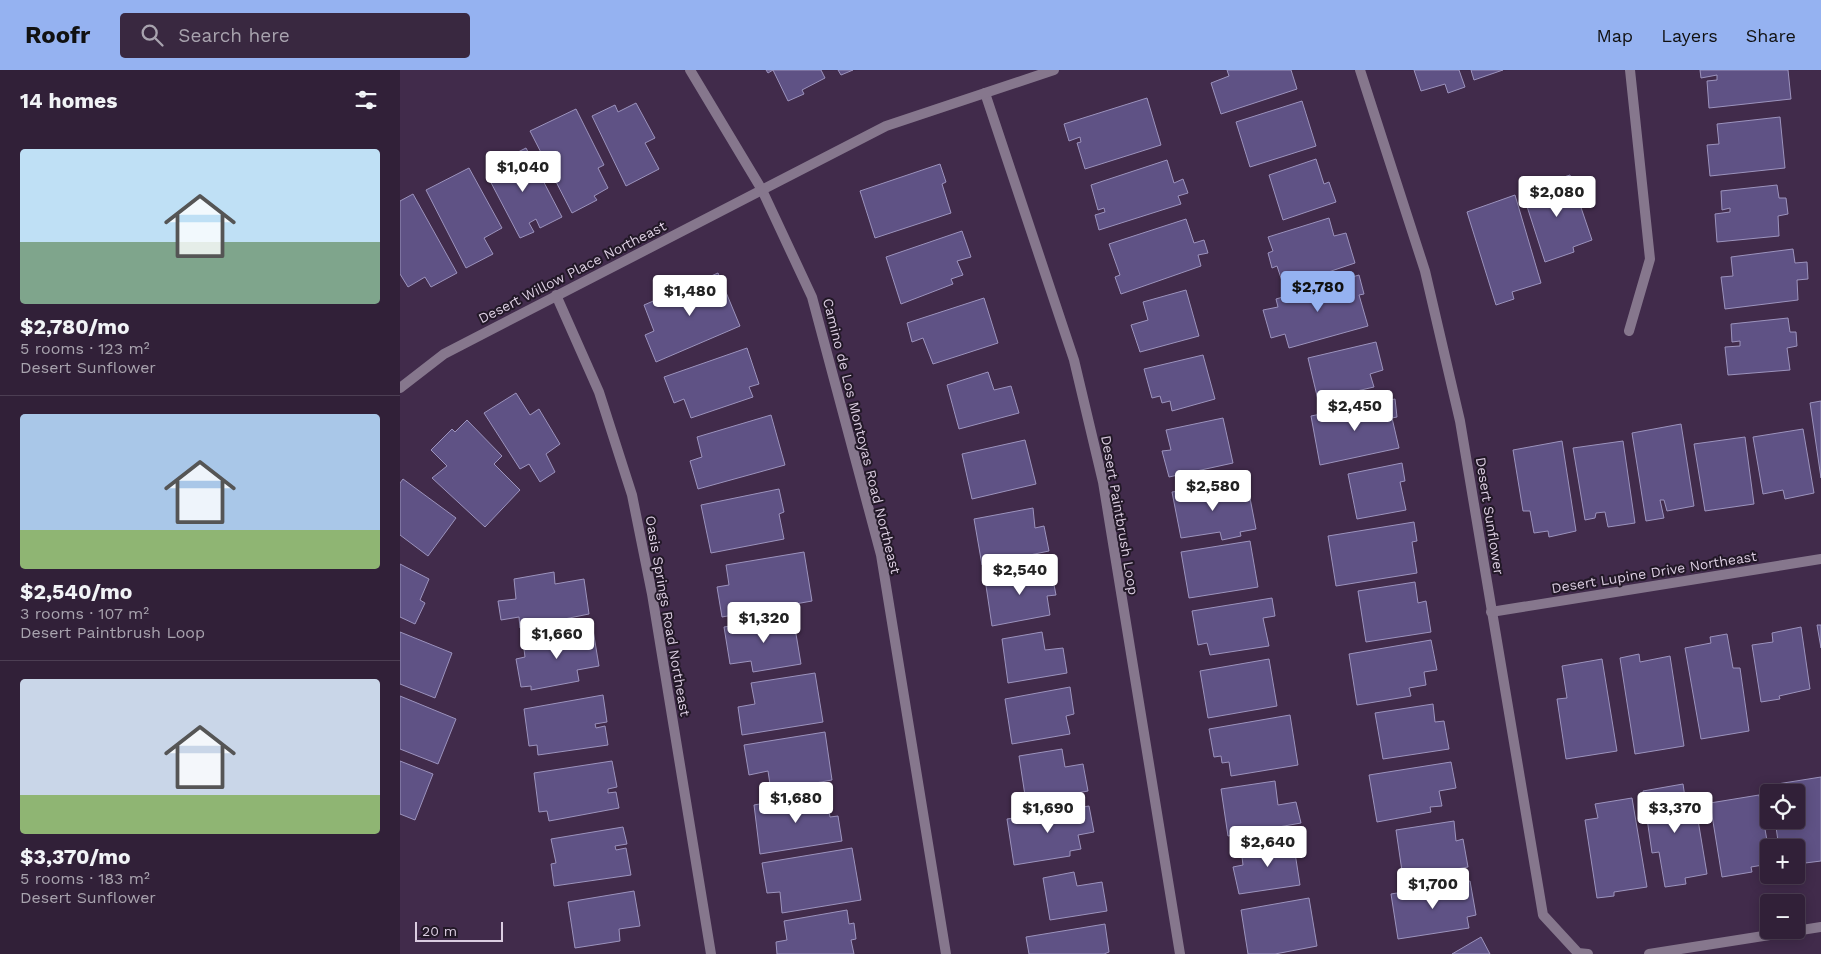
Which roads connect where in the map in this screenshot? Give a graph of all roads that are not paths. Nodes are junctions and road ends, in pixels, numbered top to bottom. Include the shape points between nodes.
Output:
1 (690, 70) edge
2 (1054, 70) edge
3 (1360, 70) edge
4 (1630, 70) edge
5 (985, 93) junction
6 (762, 190) junction
7 (556, 295) junction
8 (1629, 331) dead end
9 (400, 388) edge
10 (1821, 559) edge
11 (1491, 612) junction
12 (1821, 927) edge
13 (711, 954) edge
14 (946, 954) edge
15 (1180, 954) edge
16 (1588, 954) edge
17 (1649, 954) edge

1 - 6 street, Camino de Los Montoyas Road Northeast
2 - 5 street, Desert Willow Place Northeast
3 - 11 street, Desert Sunflower via 1425,271 1460,422
4 - 8 street via 1650,259
5 - 6 street, Desert Willow Place Northeast via 886,126
5 - 15 street, Desert Paintbrush Loop via 1074,360 1101,472
6 - 7 street, Desert Willow Place Northeast
6 - 14 street, Camino de Los Montoyas Road Northeast via 812,297 881,555
7 - 9 street, Desert Willow Place Northeast via 444,354
7 - 13 street, Oasis Springs Road Northeast via 599,392 632,495 652,594
10 - 11 street, Desert Lupine Drive Northeast
11 - 16 street, Desert Sunflower via 1543,915 1578,953
12 - 17 street

